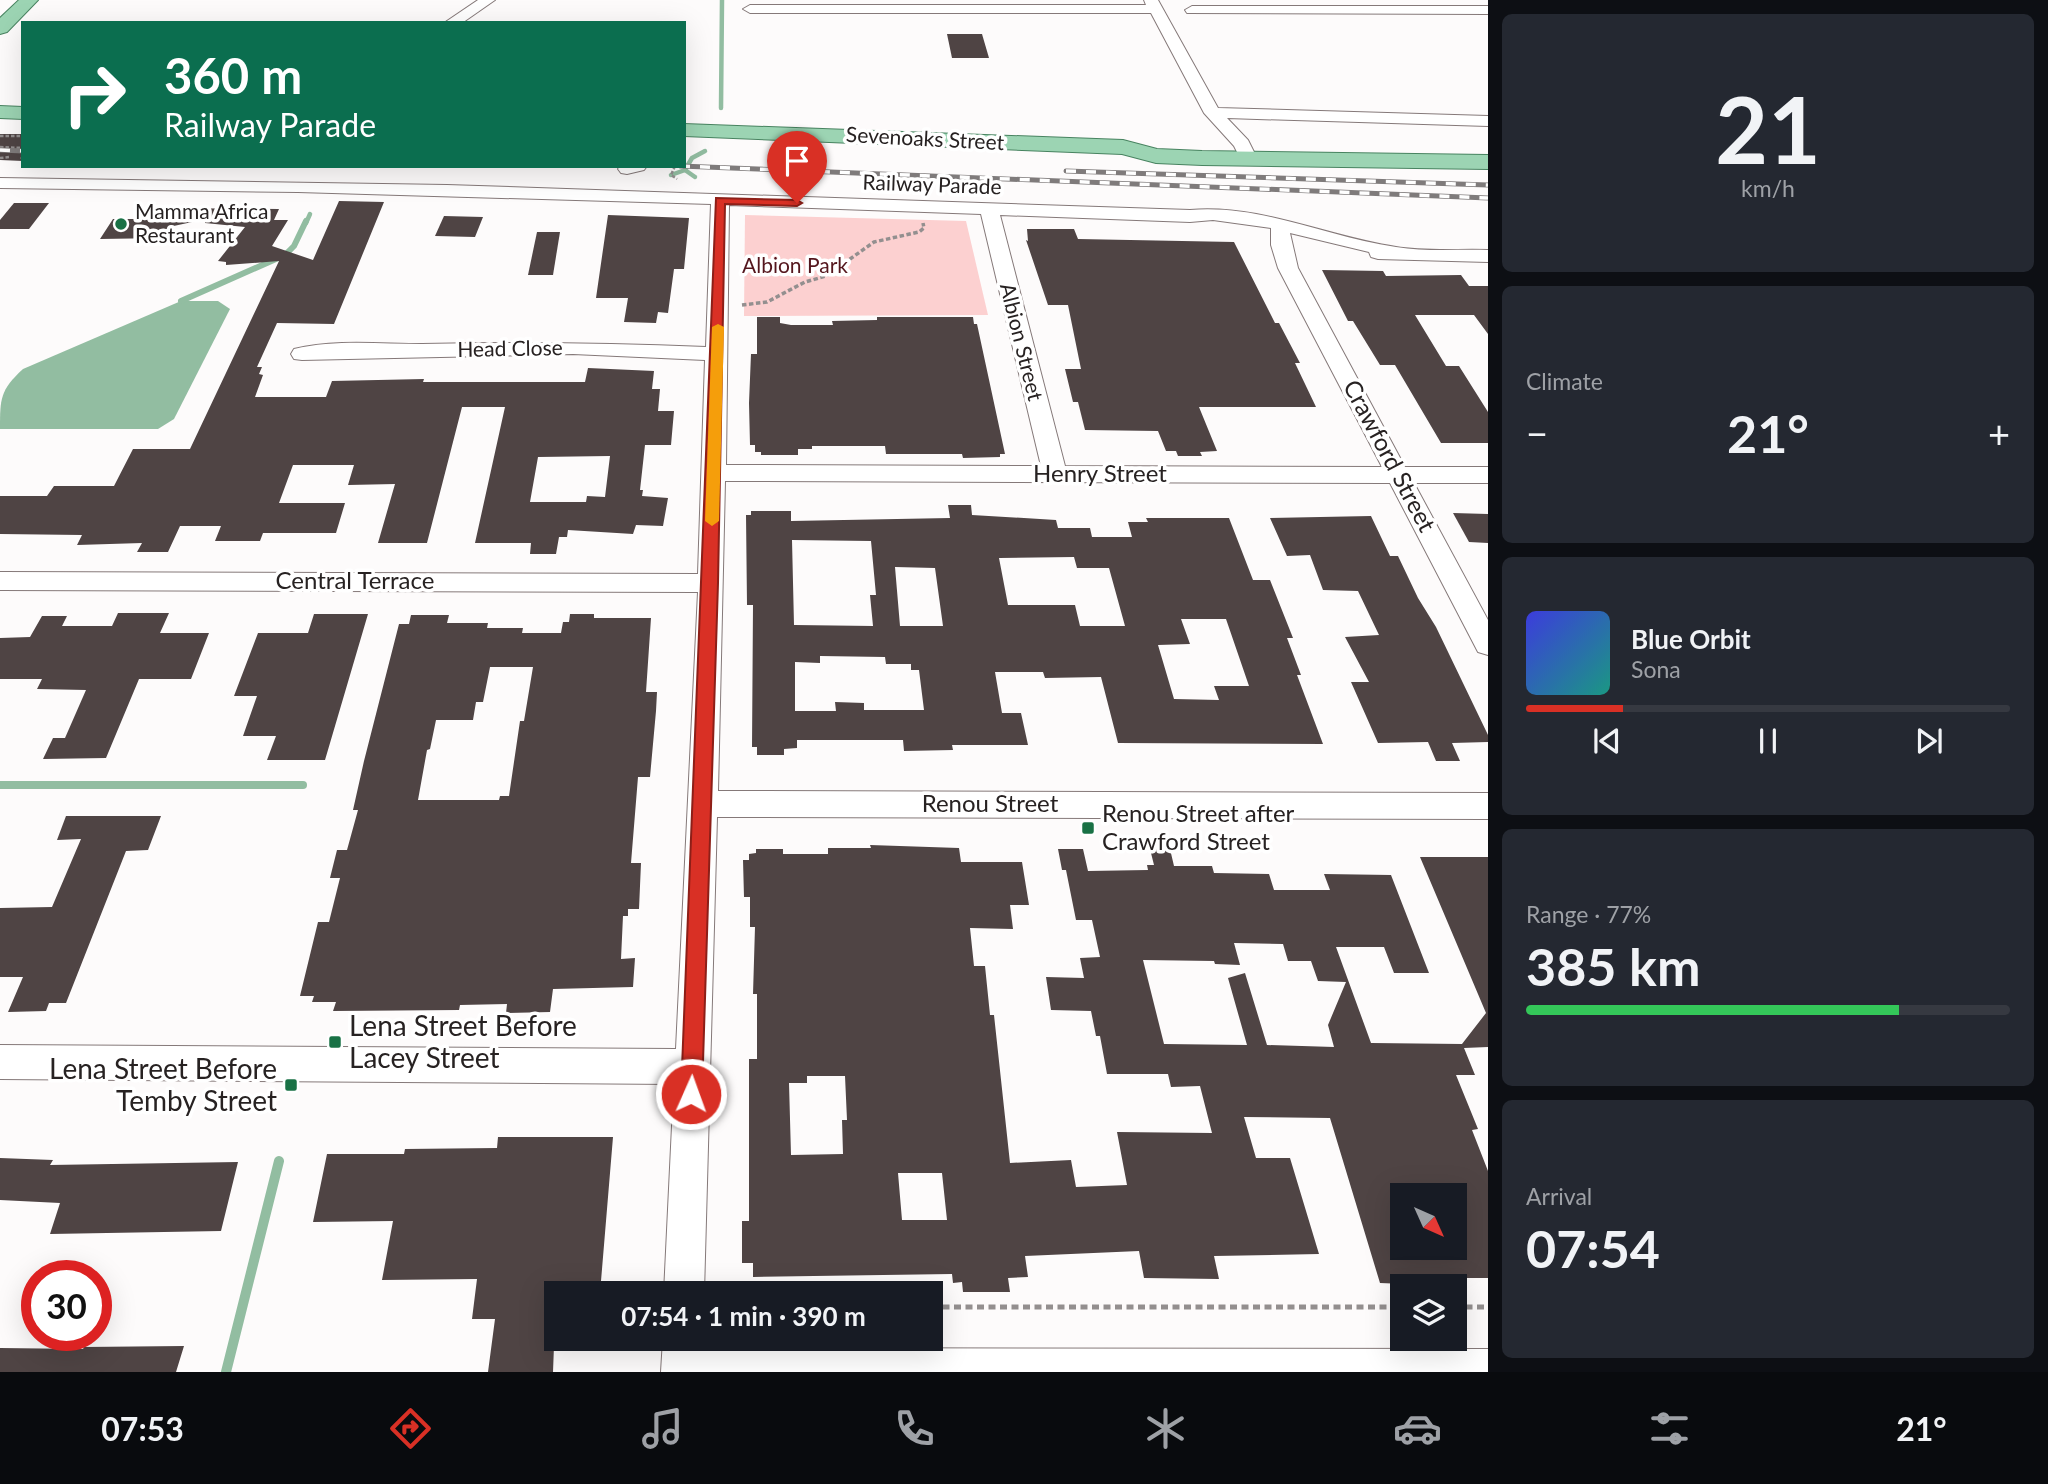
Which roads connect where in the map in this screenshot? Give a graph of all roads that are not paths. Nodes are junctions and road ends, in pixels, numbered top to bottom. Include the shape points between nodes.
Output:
1 (488, 0) edge
2 (1154, 4) edge
3 (750, 9) dead end
4 (1488, 9) edge
5 (1192, 10) dead end
6 (454, 21) edge
7 (21, 23) edge
8 (21, 32) edge
9 (4, 37) edge
10 (0, 112) edge
11 (21, 113) edge
12 (1212, 113) junction
13 (1488, 121) edge
14 (686, 130) edge
15 (1488, 146) edge
16 (1218, 151) junction
17 (1245, 152) junction
18 (1488, 162) edge
19 (0, 183) edge
20 (720, 201) junction
21 (989, 210) junction
22 (1280, 230) junction
23 (1308, 237) junction
24 (1488, 256) edge
25 (1289, 268) junction
26 (302, 354) dead end
27 (718, 354) junction
28 (712, 473) junction
29 (1055, 474) junction
30 (1399, 475) junction
31 (1488, 475) edge
32 (0, 581) edge
33 (711, 583) junction
34 (1488, 645) edge
35 (703, 804) junction
36 (1488, 806) edge
37 (0, 1062) edge
38 (692, 1067) junction
39 (684, 1281) edge
40 (682, 1360) edge
41 (1488, 1370) edge

1 - 6 street
2 - 3 street
2 - 12 street
4 - 5 street
7 - 9 main road
8 - 9 main road
10 - 11 main road
12 - 13 street
12 - 16 street
12 - 17 street
14 - 16 main road, Sevenoaks Street via 1123,148 1156,156
15 - 17 main road, Sevenoaks Street
16 - 17 main road, Sevenoaks Street
17 - 18 main road, Sevenoaks Street
19 - 20 street, Railway Parade
20 - 21 street, Railway Parade
20 - 27 street
21 - 22 street, Railway Parade via 1191,216
21 - 29 street, Albion Street
22 - 23 street, Railway Parade
22 - 25 street, Crawford Street
23 - 24 street, Railway Parade via 1395,253
23 - 25 street
25 - 30 street, Crawford Street
26 - 27 street, Head Close via 563,348
27 - 28 street
28 - 29 street, Henry Street
28 - 33 street
29 - 30 street, Henry Street
30 - 31 street, Henry Street
30 - 34 street, Crawford Street
32 - 33 street, Central Terrace
33 - 35 street
35 - 36 street, Renou Street
35 - 38 street
37 - 38 street
38 - 39 street
40 - 41 street

